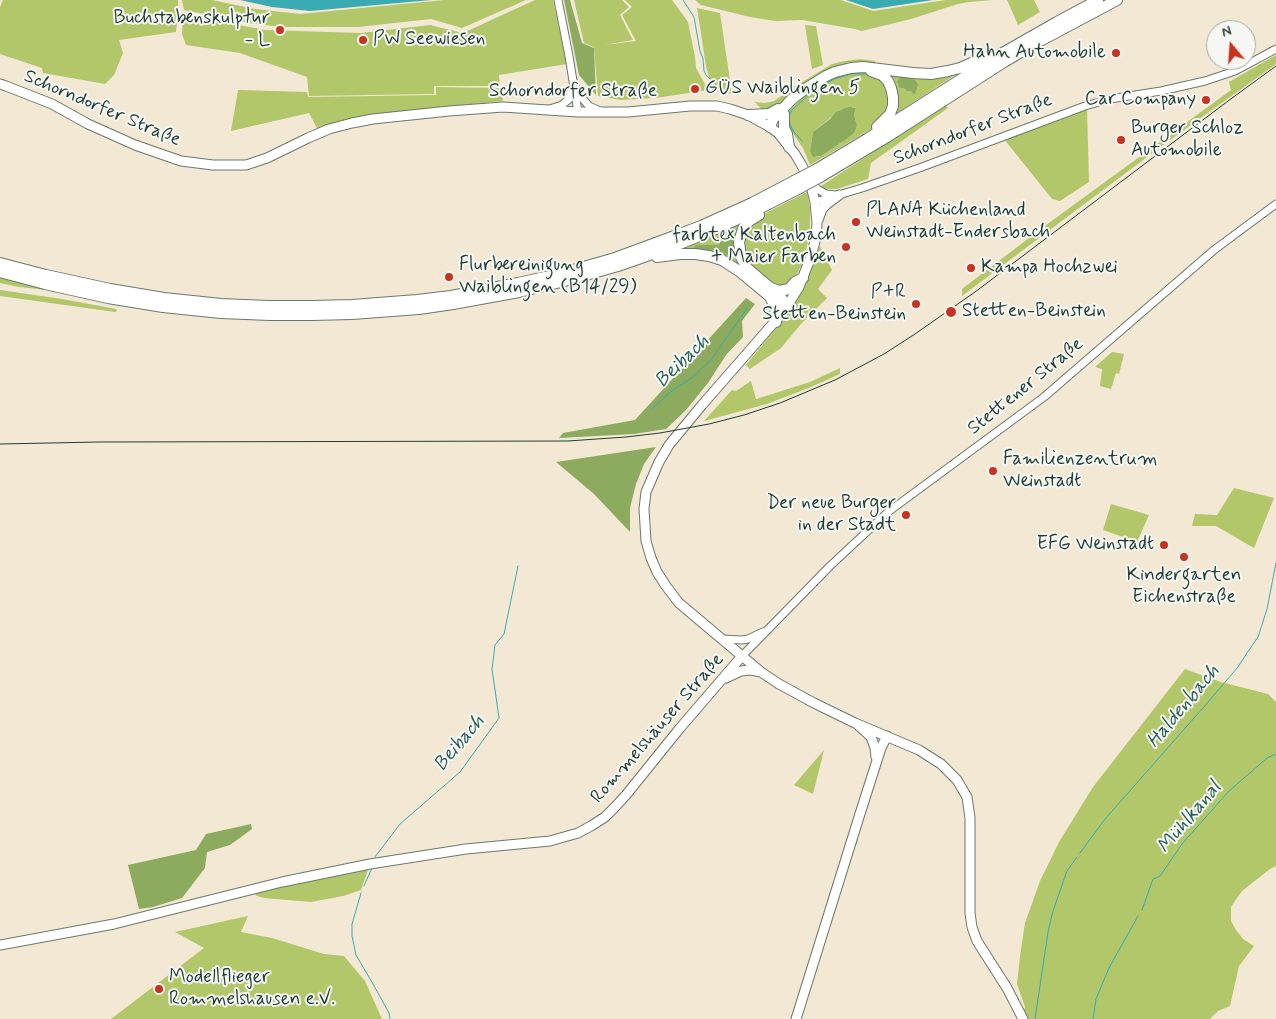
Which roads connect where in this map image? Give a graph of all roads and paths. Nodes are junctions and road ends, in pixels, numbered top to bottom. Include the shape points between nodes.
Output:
1 (558, 0) edge
2 (1098, 0) edge
3 (1117, 0) edge
4 (1276, 49) edge
5 (999, 55) junction
6 (573, 82) junction
7 (0, 84) edge
8 (548, 110) junction
9 (785, 110) junction
10 (578, 112) junction
11 (603, 112) junction
12 (748, 115) junction
13 (770, 127) junction
14 (867, 139) junction
15 (789, 146) junction
16 (818, 173) junction
17 (808, 177) junction
18 (796, 185) junction
19 (839, 195) junction
20 (815, 202) junction
21 (770, 204) junction
22 (1276, 204) edge
23 (817, 223) junction
24 (648, 256) junction
25 (0, 263) edge
26 (0, 272) edge
27 (803, 278) junction
28 (769, 292) junction
29 (786, 307) junction
30 (776, 322) junction
31 (908, 497) joint
32 (770, 628) junction
33 (722, 638) junction
34 (742, 656) junction
35 (761, 672) junction
36 (721, 680) junction
37 (855, 723) junction
38 (887, 736) junction
39 (877, 762) junction
40 (0, 945) edge
41 (796, 1019) edge
42 (1023, 1019) edge

1 - 6 street
2 - 5 highway
3 - 16 highway via 1061,29 887,136
4 - 19 street, Schorndorfer Straße via 1205,81 1085,106 922,168
5 - 9 highway via 989,55 960,68 931,74 869,67 841,70 805,89
5 - 14 highway
6 - 8 street via 569,99
6 - 10 street
6 - 11 street via 589,106
7 - 8 main road, Schorndorfer Straße via 52,104 135,145 182,161 213,165 246,165 330,129 352,123 503,107
8 - 10 main road, Schorndorfer Straße
9 - 12 highway
9 - 13 highway via 773,119
9 - 14 highway via 831,76 854,70 875,72 890,84 893,102 892,110
9 - 15 highway via 784,128
10 - 11 main road, Schorndorfer Straße
11 - 12 main road, Schorndorfer Straße via 709,106
12 - 13 main road, Schorndorfer Straße
13 - 15 main road, Schorndorfer Straße
14 - 16 highway
15 - 17 main road, Schorndorfer Straße
16 - 18 highway, bridge
17 - 19 street via 817,189
17 - 20 main road, Schorndorfer Straße
18 - 21 highway
18 - 25 highway via 701,226 588,266 451,296 386,303 277,306 189,301 80,283
19 - 20 street, Schorndorfer Straße
19 - 23 main road via 822,210
20 - 23 main road
21 - 24 highway
21 - 28 highway via 746,225 739,248 744,264
22 - 31 street, Stettener Straße via 1214,250 1044,397
23 - 27 main road via 816,238
24 - 26 highway via 561,282 484,299 395,311 312,315 221,313 154,305 78,292
24 - 28 highway via 688,254 716,258
27 - 28 highway via 789,289
27 - 29 main road
28 - 29 highway
28 - 30 highway via 775,306
29 - 30 main road
30 - 33 main road via 670,445 658,462 646,492 646,541 657,572 679,603
31 - 32 street, Rommelshäuser Straße via 854,543
32 - 33 street via 748,639
32 - 34 street, Rommelshäuser Straße
33 - 34 main road
34 - 35 main road
34 - 36 main road, Rommelshäuser Straße
35 - 36 main road via 741,671
35 - 37 main road
36 - 40 main road, Rommelshäuser Straße via 626,795 605,817 578,833 550,841 373,863 114,924
37 - 38 main road
37 - 39 main road via 871,737
38 - 39 main road
38 - 42 main road via 941,764 957,780 967,797 972,927
39 - 41 main road

